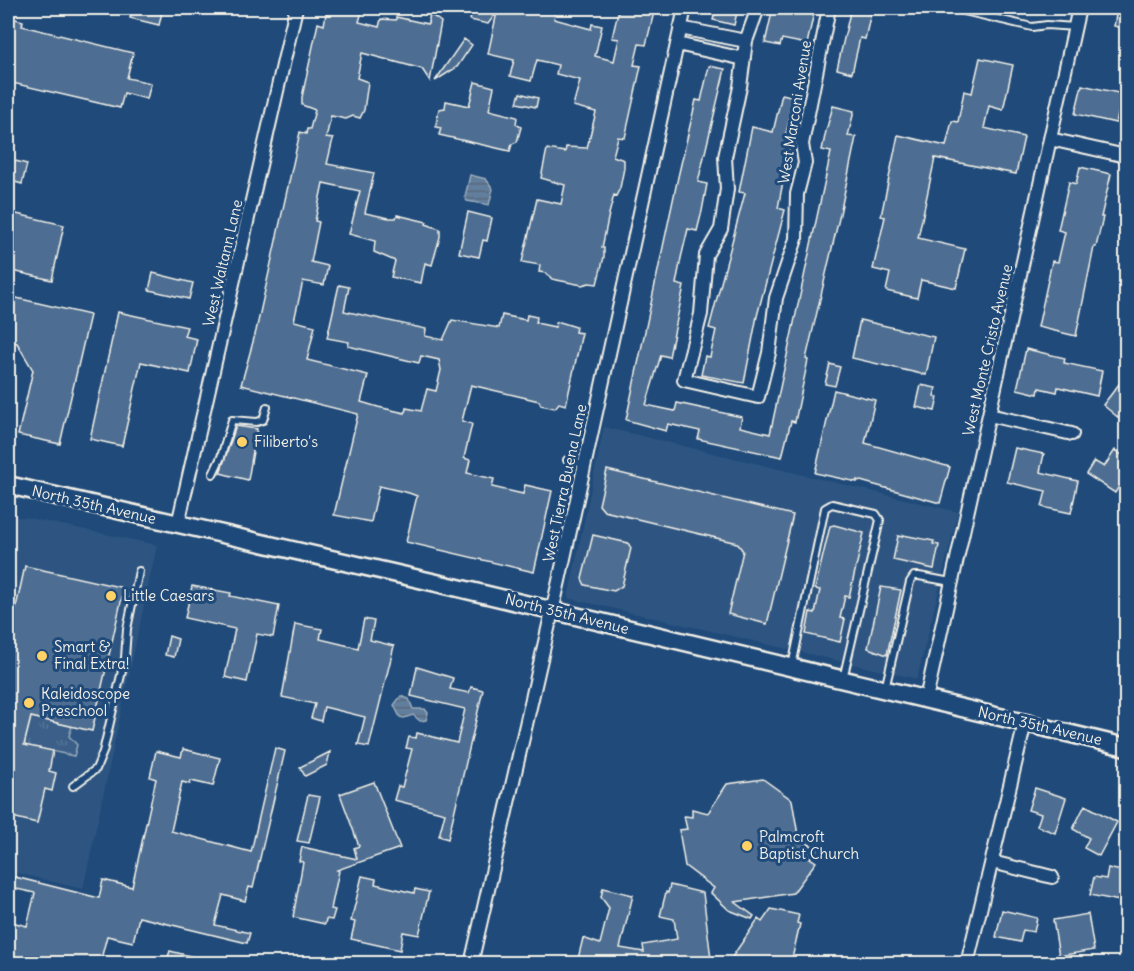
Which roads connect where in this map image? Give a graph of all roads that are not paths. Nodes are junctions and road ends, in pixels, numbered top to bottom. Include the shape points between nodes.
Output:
1 (296, 8) edge
2 (684, 8) edge
3 (758, 8) edge
4 (829, 8) edge
5 (951, 8) edge
6 (1079, 8) edge
7 (1075, 27) junction
8 (680, 28) junction
9 (727, 38) junction
10 (746, 41) junction
11 (676, 44) junction
12 (723, 55) junction
13 (744, 59) junction
14 (1050, 138) junction
15 (1126, 156) edge
16 (267, 407) dead end
17 (988, 415) junction
18 (1072, 434) dead end
19 (567, 460) dead end
20 (584, 464) junction
21 (213, 474) dead end
22 (9, 491) edge
23 (178, 524) junction
24 (139, 571) dead end
25 (951, 582) junction
26 (552, 610) junction
27 (792, 668) junction
28 (843, 679) junction
29 (885, 689) junction
30 (926, 699) junction
31 (1025, 723) junction
32 (1126, 747) edge
33 (73, 786) dead end
34 (992, 862) junction
35 (1052, 877) dead end
36 (471, 963) edge
37 (967, 963) edge

1 - 23 street, West Waltann Lane
2 - 8 street, West Tierra Buena Lane
3 - 10 street
4 - 13 street, West Marconi Avenue via 802,144 805,163 797,194 796,239 776,298 758,397 684,381 701,314 706,255 721,229 727,189 725,157
5 - 7 lane via 1032,27
6 - 7 street, West Monte Cristo Avenue
7 - 14 street, West Monte Cristo Avenue
8 - 9 street
8 - 11 street, West Tierra Buena Lane
9 - 10 street
9 - 12 street
10 - 13 street
11 - 12 street
11 - 20 street, West Tierra Buena Lane
12 - 13 street
14 - 15 street
14 - 17 street, West Monte Cristo Avenue
16 - 21 lane via 263,420 232,420
17 - 18 street
17 - 25 street, West Monte Cristo Avenue
19 - 20 lane
20 - 26 street, West Tierra Buena Lane
22 - 23 main road, North 35th Avenue
23 - 26 main road, North 35th Avenue
24 - 33 lane via 125,658 103,752 96,769
25 - 29 lane via 919,576 910,582
25 - 30 street, West Monte Cristo Avenue
26 - 27 main road, North 35th Avenue
26 - 36 street, West Tierra Buena Lane
27 - 28 main road, North 35th Avenue
27 - 28 lane via 825,508 832,504 876,514 880,520
28 - 29 main road, North 35th Avenue
29 - 30 main road, North 35th Avenue
30 - 31 main road, North 35th Avenue
31 - 32 main road, North 35th Avenue
31 - 34 street
34 - 35 street
34 - 37 street

